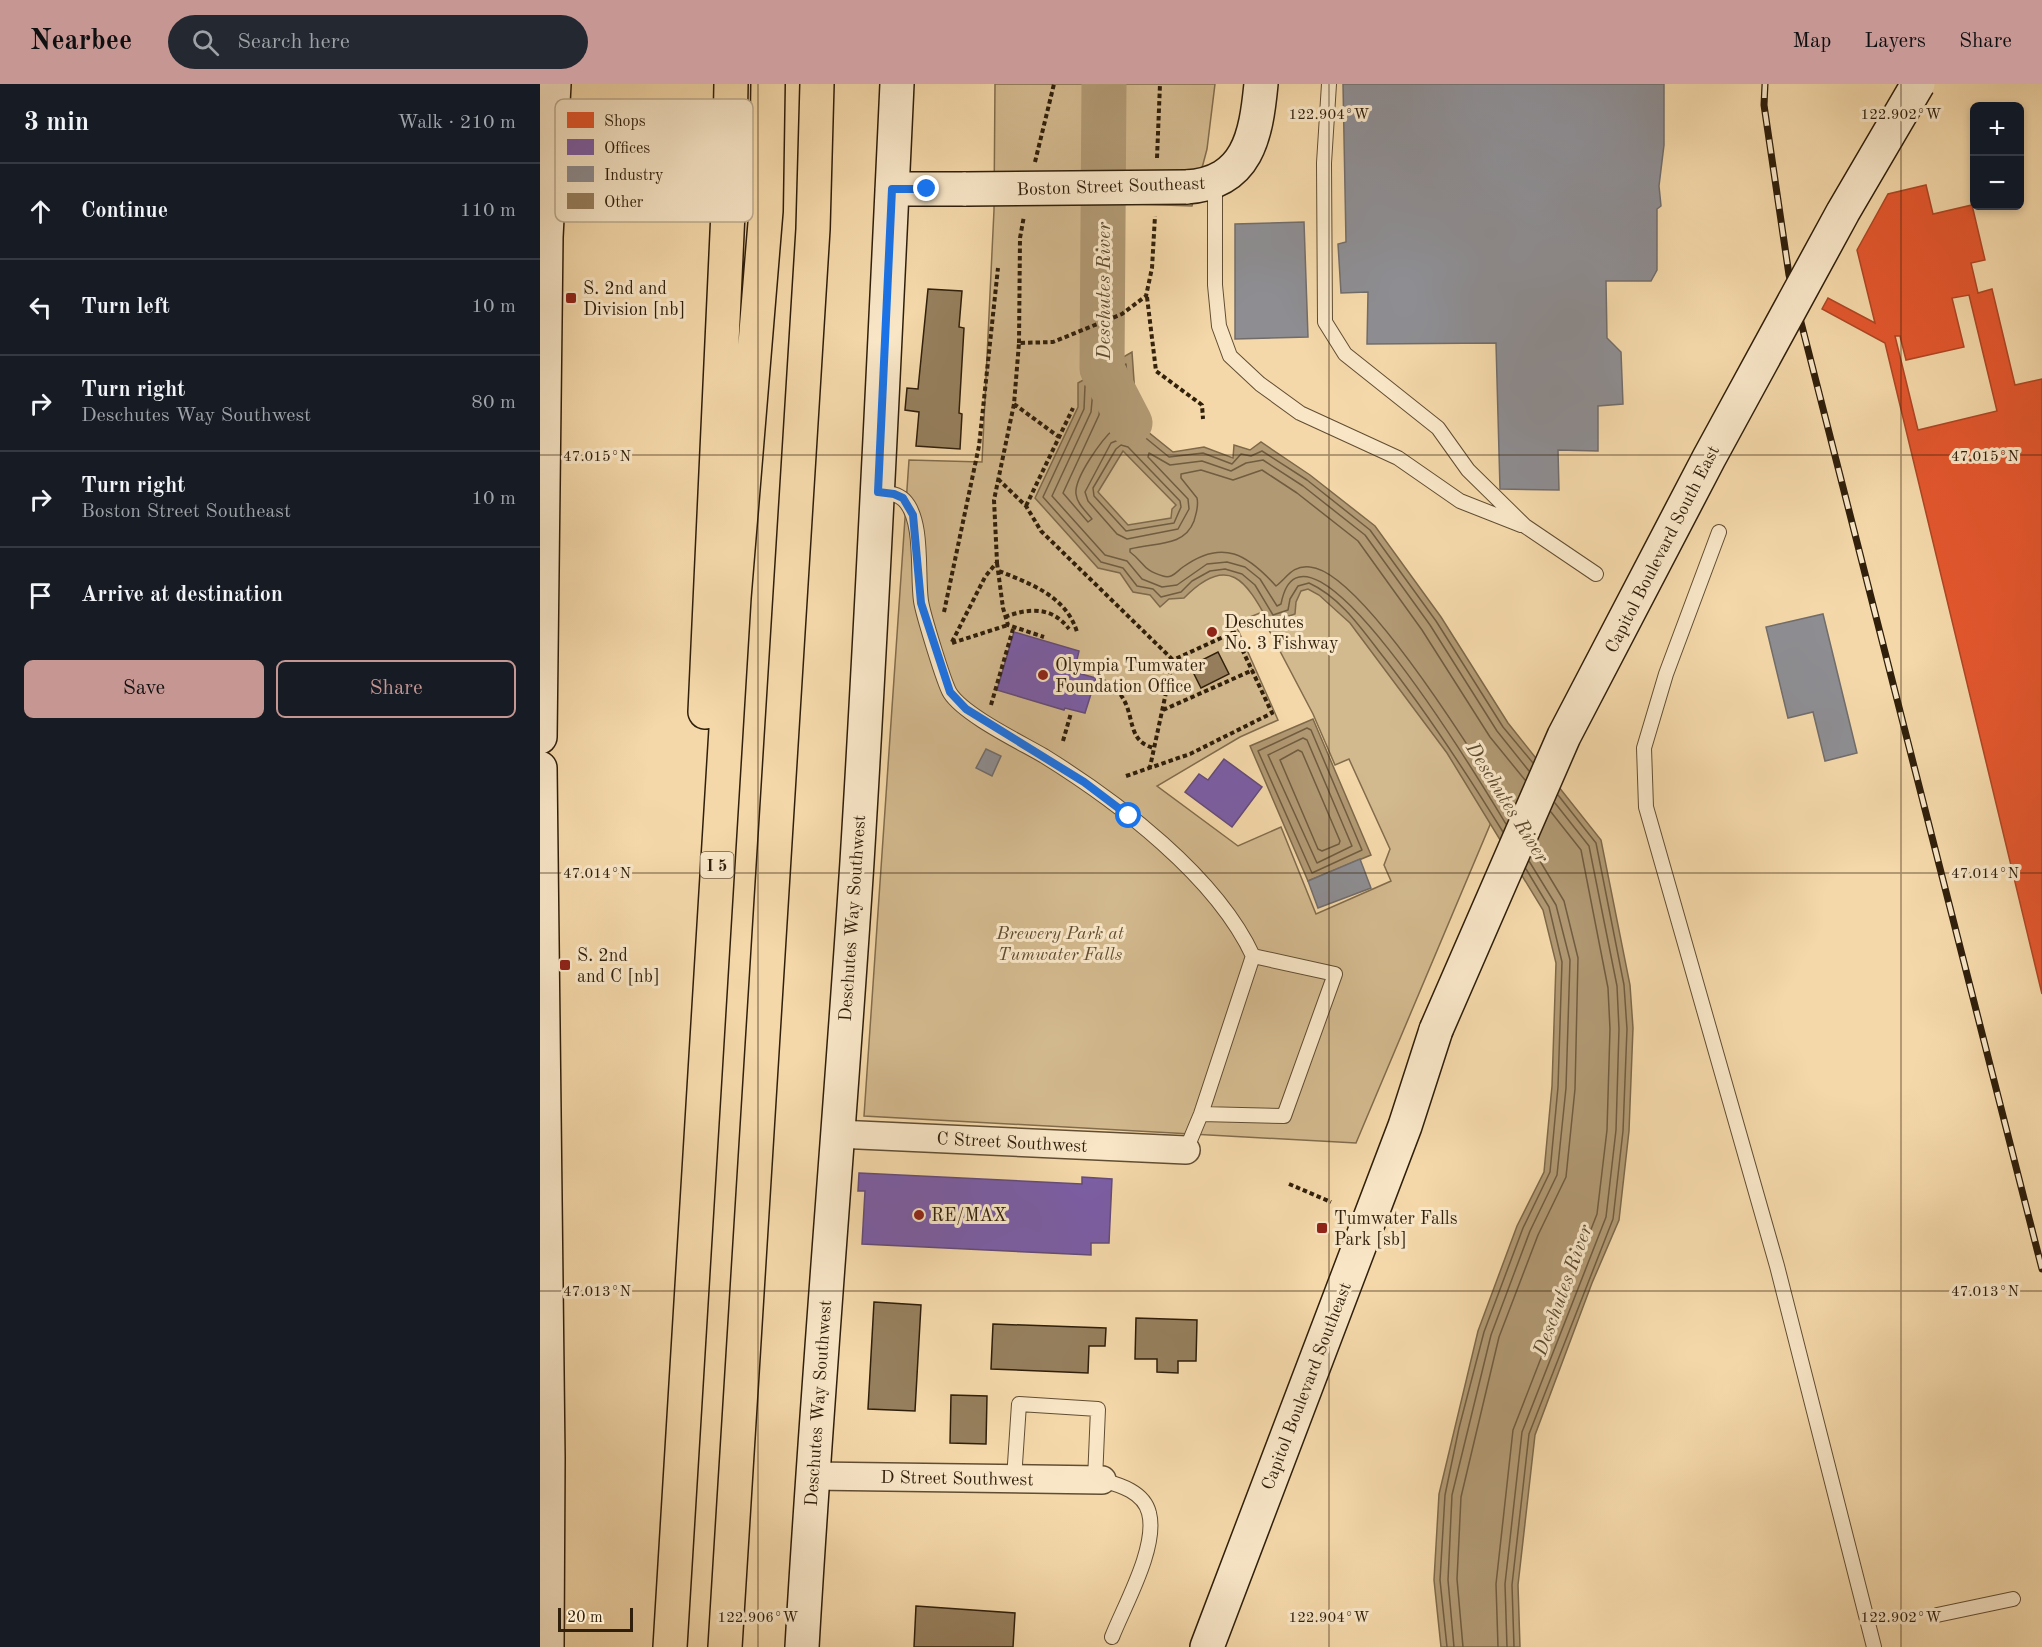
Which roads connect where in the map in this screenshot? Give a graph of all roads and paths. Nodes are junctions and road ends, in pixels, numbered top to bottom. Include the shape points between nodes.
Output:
1 (554, 84) edge
2 (731, 84) edge
3 (768, 84) edge
4 (817, 84) edge
5 (897, 84) edge
6 (1054, 84) edge
7 (1160, 84) edge
8 (1261, 84) edge
9 (1329, 84) edge
10 (1918, 84) edge
11 (731, 99) edge
12 (1157, 160) dead end
13 (1033, 172) dead end
14 (1201, 185) junction
15 (892, 189) junction
16 (1026, 206) dead end
17 (1156, 215) dead end
18 (728, 222) edge
19 (998, 268) dead end
20 (1146, 296) junction
21 (542, 337) edge
22 (1019, 344) junction
23 (1014, 404) junction
24 (1073, 408) dead end
25 (1203, 419) dead end
26 (1059, 437) junction
27 (997, 479) junction
28 (878, 492) junction
29 (1026, 506) junction
30 (1526, 526) junction
31 (1719, 532) dead end
32 (997, 562) junction
33 (999, 572) junction
34 (1596, 574) dead end
35 (1005, 617) junction
36 (1008, 625) junction
37 (1013, 629) junction
38 (1069, 629) dead end
39 (1077, 632) dead end
40 (1044, 637) dead end
41 (934, 641) junction
42 (952, 643) junction
43 (1173, 660) junction
44 (940, 661) junction
45 (1253, 670) junction
46 (1096, 678) dead end
47 (991, 706) dead end
48 (1162, 711) junction
49 (1071, 713) dead end
50 (540, 737) edge
51 (1063, 741) dead end
52 (1154, 748) junction
53 (1150, 767) junction
54 (540, 768) edge
55 (1126, 776) dead end
56 (1253, 956) junction
57 (542, 1101) edge
58 (1201, 1114) junction
59 (1405, 1126) joint
60 (837, 1134) junction
61 (1186, 1150) joint
62 (1289, 1184) dead end
63 (1331, 1202) dead end
64 (696, 1236) junction
65 (544, 1458) edge
66 (812, 1476) junction
67 (1014, 1479) junction
68 (1099, 1480) junction
69 (2013, 1599) dead end
70 (1937, 1616) dead end
71 (1112, 1637) dead end
72 (547, 1647) edge
73 (670, 1647) edge
74 (725, 1647) edge
75 (802, 1647) edge
76 (1208, 1647) edge
77 (1874, 1647) edge

1 - 21 main road
2 - 11 highway
3 - 64 highway, I 5 via 766,211 734,598
4 - 74 highway via 811,252
5 - 15 main road, Deschutes Way Southwest
6 - 13 path
7 - 12 path
8 - 14 main road, Boston Street Southeast via 1257,122 1248,151 1230,172
9 - 30 lane via 1324,163 1325,322 1345,354 1438,428 1468,470
10 - 59 main road, Capitol Boulevard South East, bridge via 1708,458 1564,736 1436,1030
14 - 15 main road, Boston Street Southeast, bridge
14 - 30 lane via 1219,326 1230,356 1300,413 1398,458 1460,501
15 - 28 main road, Deschutes Way Southwest
16 - 22 path via 1020,238
17 - 20 path
18 - 64 highway via 685,1144
19 - 41 path via 979,446 946,607
20 - 22 path via 1122,314 1053,342
20 - 25 path via 1156,371 1202,405
21 - 50 main road
22 - 23 path
23 - 26 path
23 - 27 path
24 - 26 path
26 - 29 path
27 - 29 path
27 - 32 path
28 - 41 lane via 903,498 913,515 921,603
28 - 60 main road, Deschutes Way Southwest
29 - 43 path via 1041,531
30 - 34 lane
31 - 77 lane via 1666,674 1644,748 1646,807 1777,1266
32 - 33 path
32 - 42 path via 985,577
33 - 35 path
33 - 39 path via 1037,588 1063,605
35 - 36 path
35 - 38 path via 1024,609 1038,611 1058,619
36 - 37 path
36 - 42 path
37 - 40 path
37 - 47 path
41 - 44 lane
42 - 44 path
43 - 45 path via 1234,632
43 - 48 path
44 - 56 lane via 950,692 966,709 1102,794 1174,855 1222,907
45 - 48 path
45 - 53 path via 1272,713 1190,754
46 - 52 path via 1121,694 1128,704 1134,734 1143,745
48 - 52 path
49 - 51 path
52 - 53 path
53 - 55 path
54 - 57 main road
56 - 58 lane
56 - 58 lane via 1335,974 1284,1116
57 - 65 main road
58 - 61 lane
59 - 76 main road, Capitol Boulevard Southeast
60 - 61 street, C Street Southwest
60 - 66 main road, Deschutes Way Southwest
62 - 63 path
64 - 73 highway, I 5
65 - 72 main road
66 - 67 street, D Street Southwest
66 - 75 main road, Deschutes Way Southwest
67 - 68 street, D Street Southwest
67 - 68 lane via 1019,1404 1098,1409
68 - 71 lane via 1124,1486 1139,1496 1149,1513 1146,1554
69 - 70 lane

